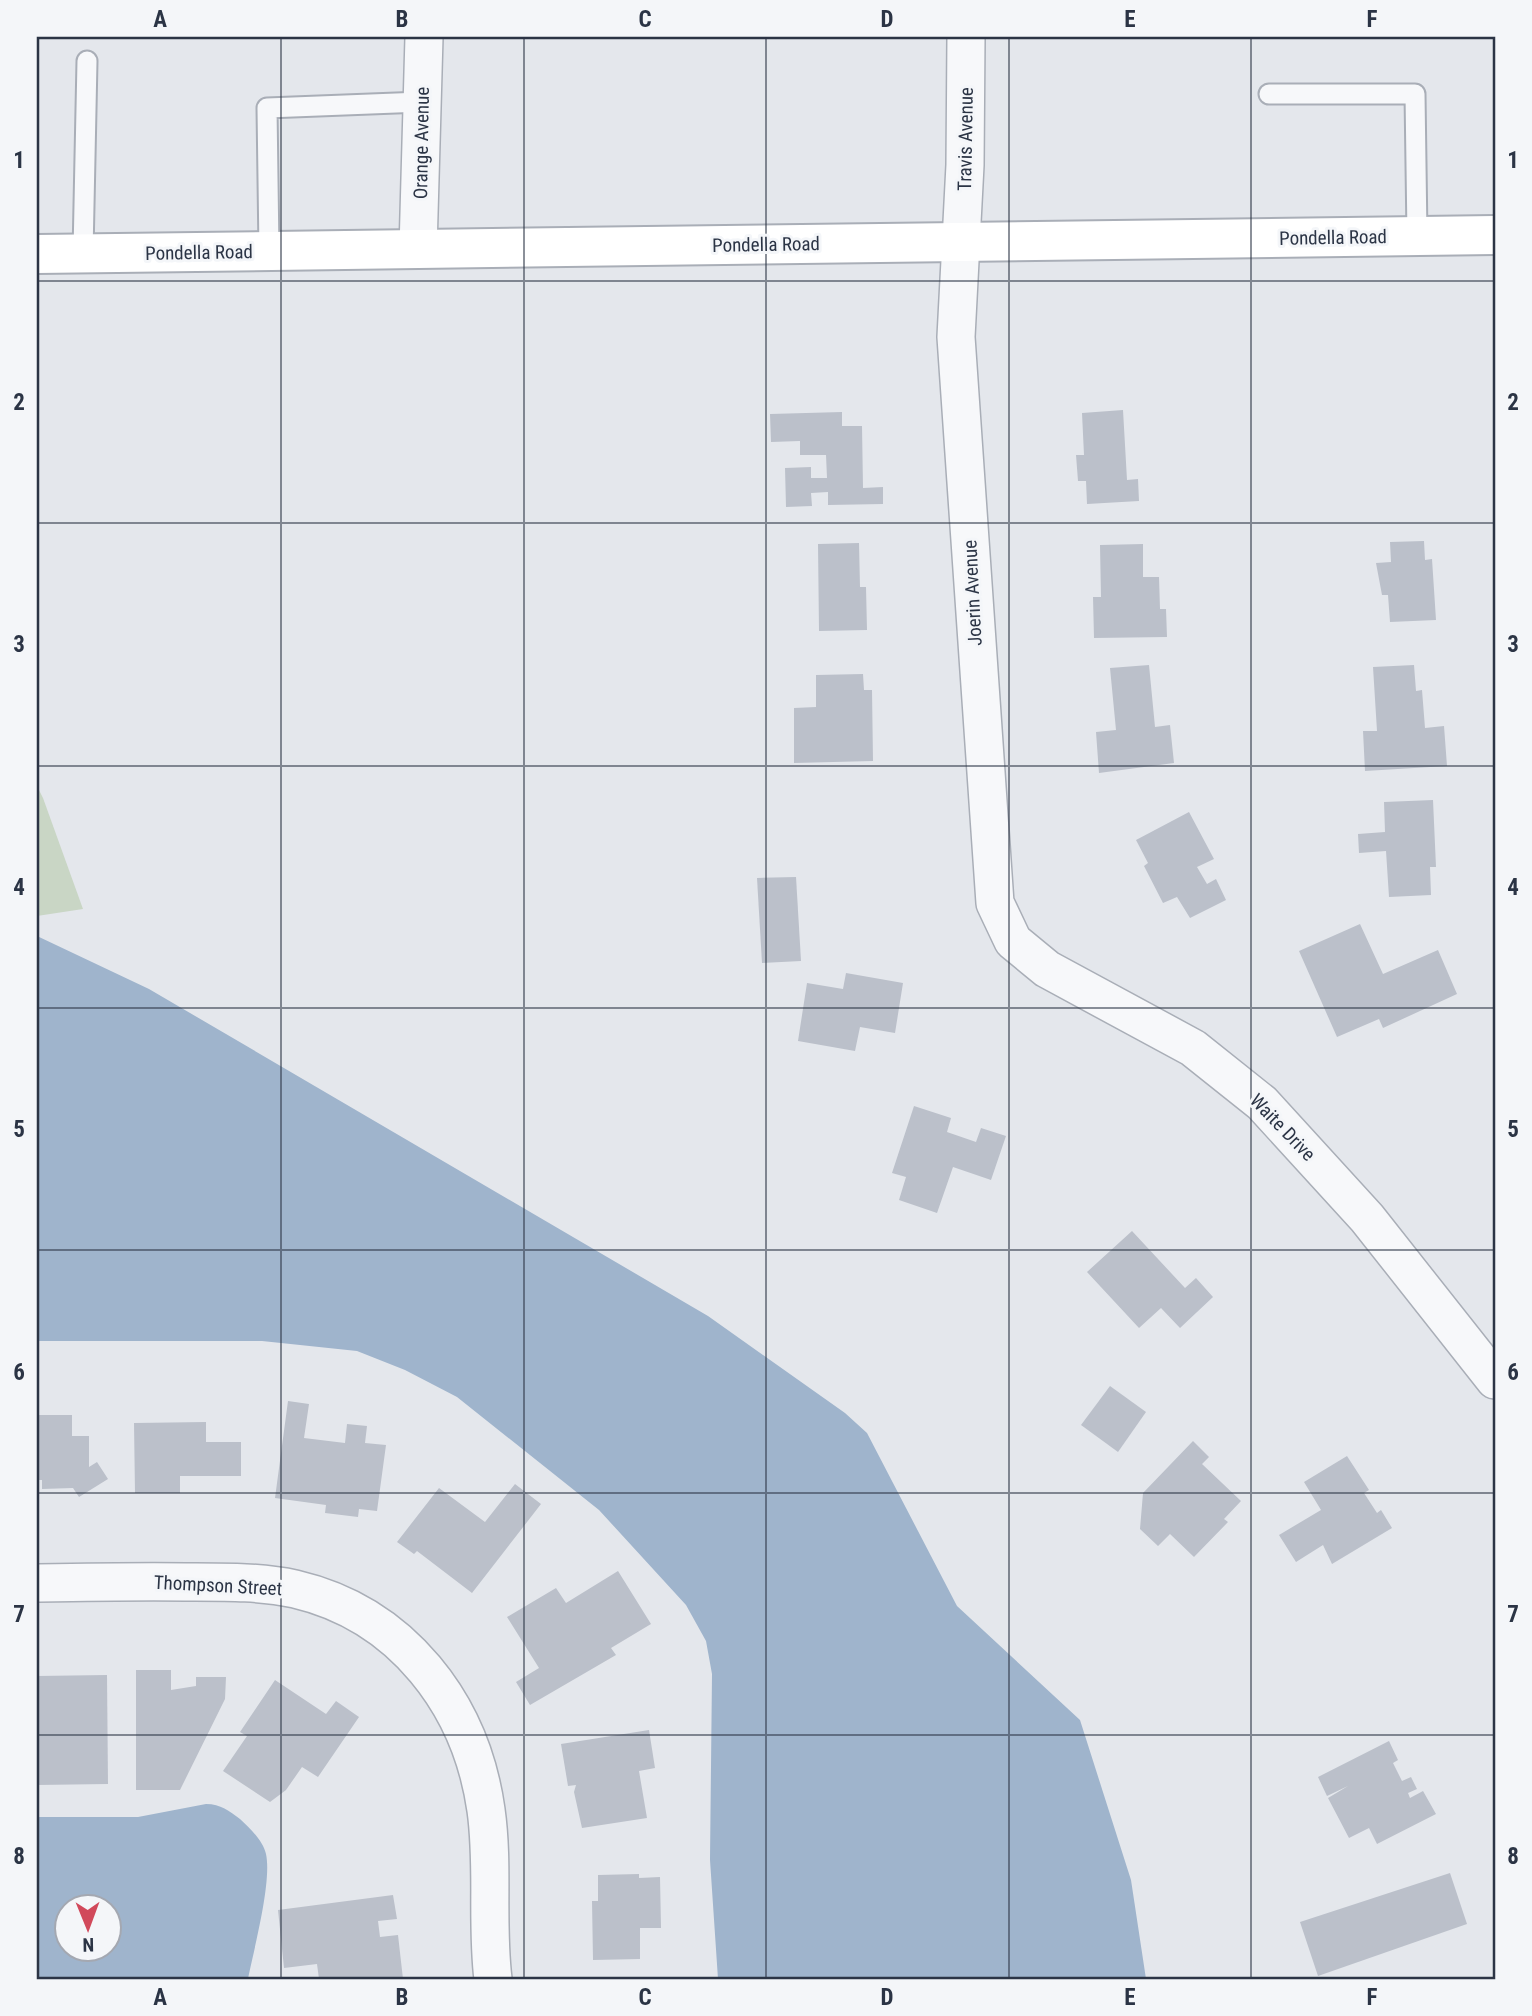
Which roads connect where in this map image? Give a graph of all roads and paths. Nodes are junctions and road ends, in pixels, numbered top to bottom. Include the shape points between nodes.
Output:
1 (424, 37) edge
2 (966, 37) edge
3 (87, 61) dead end
4 (1269, 94) dead end
5 (422, 102) junction
6 (1495, 235) edge
7 (1417, 236) junction
8 (962, 242) junction
9 (418, 249) junction
10 (269, 251) junction
11 (83, 253) junction
12 (37, 254) edge
13 (1013, 941) joint
14 (1495, 1380) edge
15 (37, 1583) edge
16 (493, 1979) edge

1 - 5 street, Orange Avenue
2 - 8 street, Travis Avenue
3 - 11 lane
4 - 7 lane via 1415,94
5 - 9 street, Orange Avenue
5 - 10 lane via 267,108
6 - 7 main road, Pondella Road
7 - 8 main road, Pondella Road
8 - 9 main road, Pondella Road
8 - 13 street, Joerin Avenue via 957,337 979,704 995,903
9 - 10 main road, Pondella Road
10 - 11 main road, Pondella Road
11 - 12 main road, Pondella Road
13 - 14 street, Waite Drive via 1047,969 1193,1048 1262,1103 1375,1227
15 - 16 street, Thompson Street via 254,1583 295,1589 335,1601 375,1622 411,1651 440,1686 477,1767 490,1854

